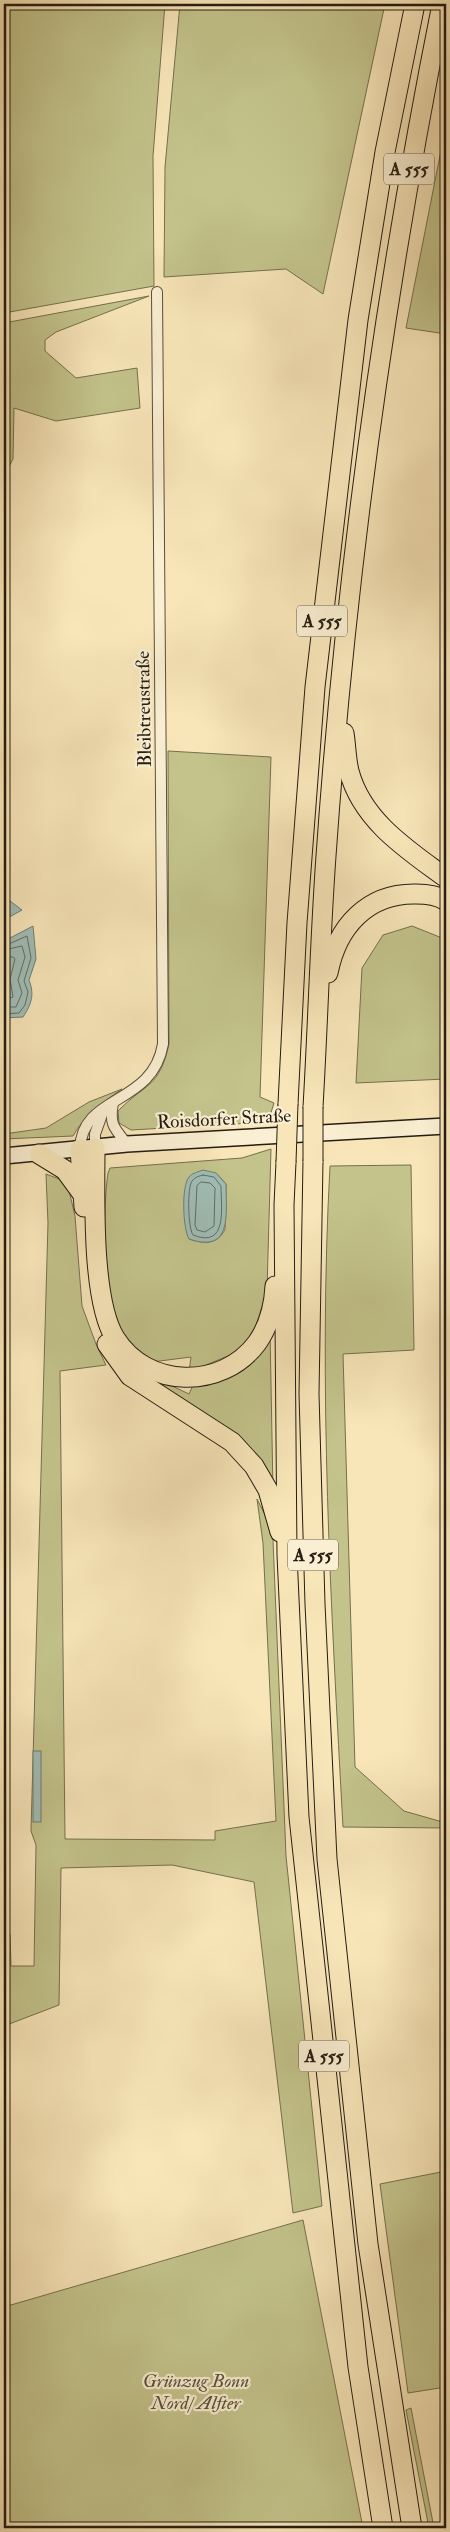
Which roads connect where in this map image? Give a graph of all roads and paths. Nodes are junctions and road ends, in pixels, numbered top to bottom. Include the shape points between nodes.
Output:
1 (415, 4) edge
2 (442, 4) edge
3 (157, 292) dead end
4 (339, 697) junction
5 (446, 878) edge
6 (446, 901) edge
7 (317, 1033) junction
8 (109, 1106) junction
9 (446, 1126) edge
10 (128, 1144) junction
11 (88, 1149) junction
12 (38, 1154) junction
13 (4, 1156) edge
14 (83, 1195) junction
15 (284, 1205) junction
16 (287, 1554) junction
17 (383, 2528) edge
18 (412, 2528) edge

1 - 15 highway, A 555, bridge via 385,152 358,320 315,687 297,923
2 - 4 highway, A 555 via 411,158 389,306
3 - 8 street, Bleibtreustraße via 163,1044 154,1071 142,1085
4 - 5 highway via 349,772 366,807 392,839
4 - 7 highway, A 555 via 326,857
6 - 7 highway via 422,894 399,894 374,903 355,917 340,934 332,954 326,1000
7 - 18 highway, A 555, bridge via 309,1394 314,1604 327,1859 368,2244
8 - 10 street via 113,1127
8 - 11 street
8 - 11 street, Bleibtreustraße via 92,1116 84,1128 80,1138
9 - 10 main road, Roisdorfer Straße
10 - 11 main road, Roisdorfer Straße
11 - 12 main road, Roisdorfer Straße
11 - 14 highway
11 - 15 highway via 104,1311 116,1339 126,1352 161,1374 184,1378 211,1375 234,1364 257,1343 264,1333 274,1302 277,1245
12 - 13 main road, Roisdorfer Straße
12 - 14 highway via 65,1170
14 - 16 highway via 92,1308 105,1342 130,1376 232,1442 254,1466 268,1490
15 - 16 highway, A 555
16 - 17 highway, A 555 via 303,1863 358,2366

